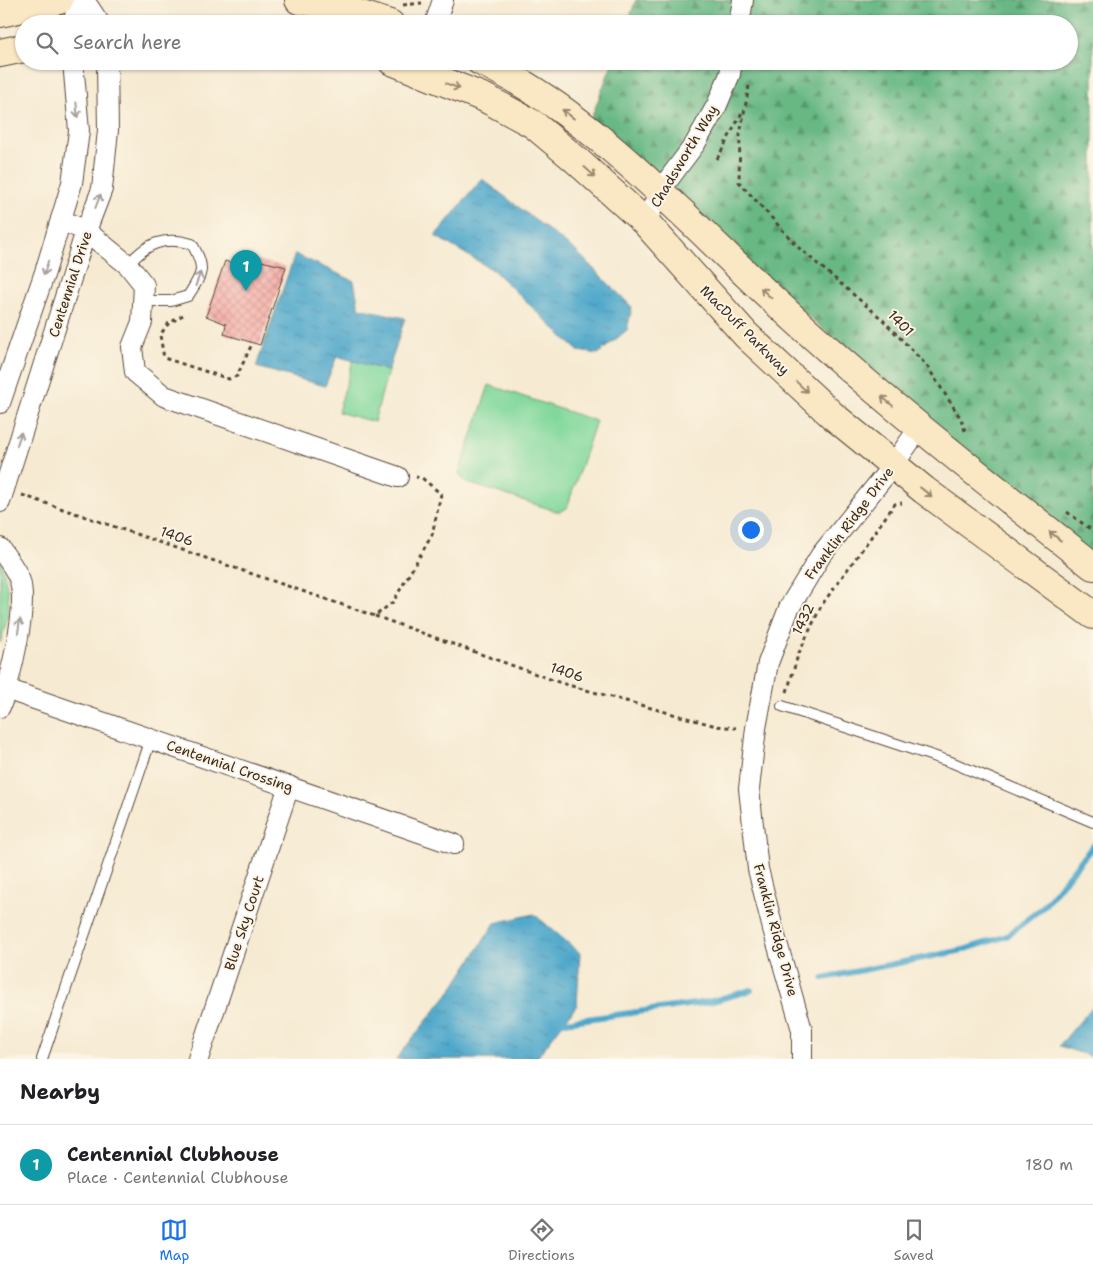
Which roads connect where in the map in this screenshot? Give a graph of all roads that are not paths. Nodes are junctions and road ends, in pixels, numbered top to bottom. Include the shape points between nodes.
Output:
1 (59, 0) edge
2 (79, 0) edge
3 (84, 0) edge
4 (299, 0) edge
5 (443, 0) edge
6 (744, 0) edge
7 (0, 13) edge
8 (75, 15) edge
9 (94, 15) edge
10 (362, 15) edge
11 (438, 15) edge
12 (741, 15) edge
13 (15, 50) edge
14 (0, 53) edge
15 (74, 70) edge
16 (106, 70) edge
17 (422, 70) edge
18 (497, 70) edge
19 (731, 70) edge
20 (659, 192) junction
21 (61, 220) junction
22 (646, 223) junction
23 (86, 231) junction
24 (128, 265) junction
25 (143, 301) junction
26 (0, 403) edge
27 (919, 428) junction
28 (894, 464) junction
29 (398, 476) road end
30 (2, 495) edge
31 (0, 548) edge
32 (1093, 566) edge
33 (1093, 615) edge
34 (3, 698) edge
35 (782, 706) road end
36 (151, 739) junction
37 (289, 786) junction
38 (1093, 822) edge
39 (454, 844) dead end
40 (42, 1059) edge
41 (198, 1059) edge
42 (802, 1059) edge

1 - 7 street
2 - 8 street
3 - 9 street
4 - 10 street
5 - 11 street
6 - 12 street
13 - 14 street
15 -> 21 street, Centennial Drive via 79,131 72,183
23 -> 16 street, Centennial Drive via 102,189 108,130
17 -> 22 street, MacDuff Parkway via 533,124
20 -> 18 street via 545,96
19 - 20 street, Chadsworth Way via 695,144
20 - 22 street, Chadsworth Way
27 -> 20 street via 778,304
21 - 23 street
21 -> 26 street, Centennial Drive
22 -> 28 street, MacDuff Parkway via 746,335 832,415
23 - 24 street
30 -> 23 street, Centennial Drive
24 - 25 street via 144,285
25 -> 24 lane via 171,301 188,296 199,280 202,262 192,244 176,239 156,243 139,252
25 - 29 street via 142,322 132,348 135,372 164,396
27 - 28 street, Franklin Ridge Drive
32 -> 27 street via 959,445
28 -> 33 street, MacDuff Parkway via 924,490
28 - 42 street, Franklin Ridge Drive via 821,555 788,608 768,663 756,730 749,789 758,869 802,1030
34 -> 31 street via 23,599 20,580
34 - 36 street, Centennial Crossing
35 - 38 lane via 951,762
36 - 37 street, Centennial Crossing
36 - 40 lane
37 - 39 street, Centennial Crossing
37 - 41 street, Blue Sky Court

